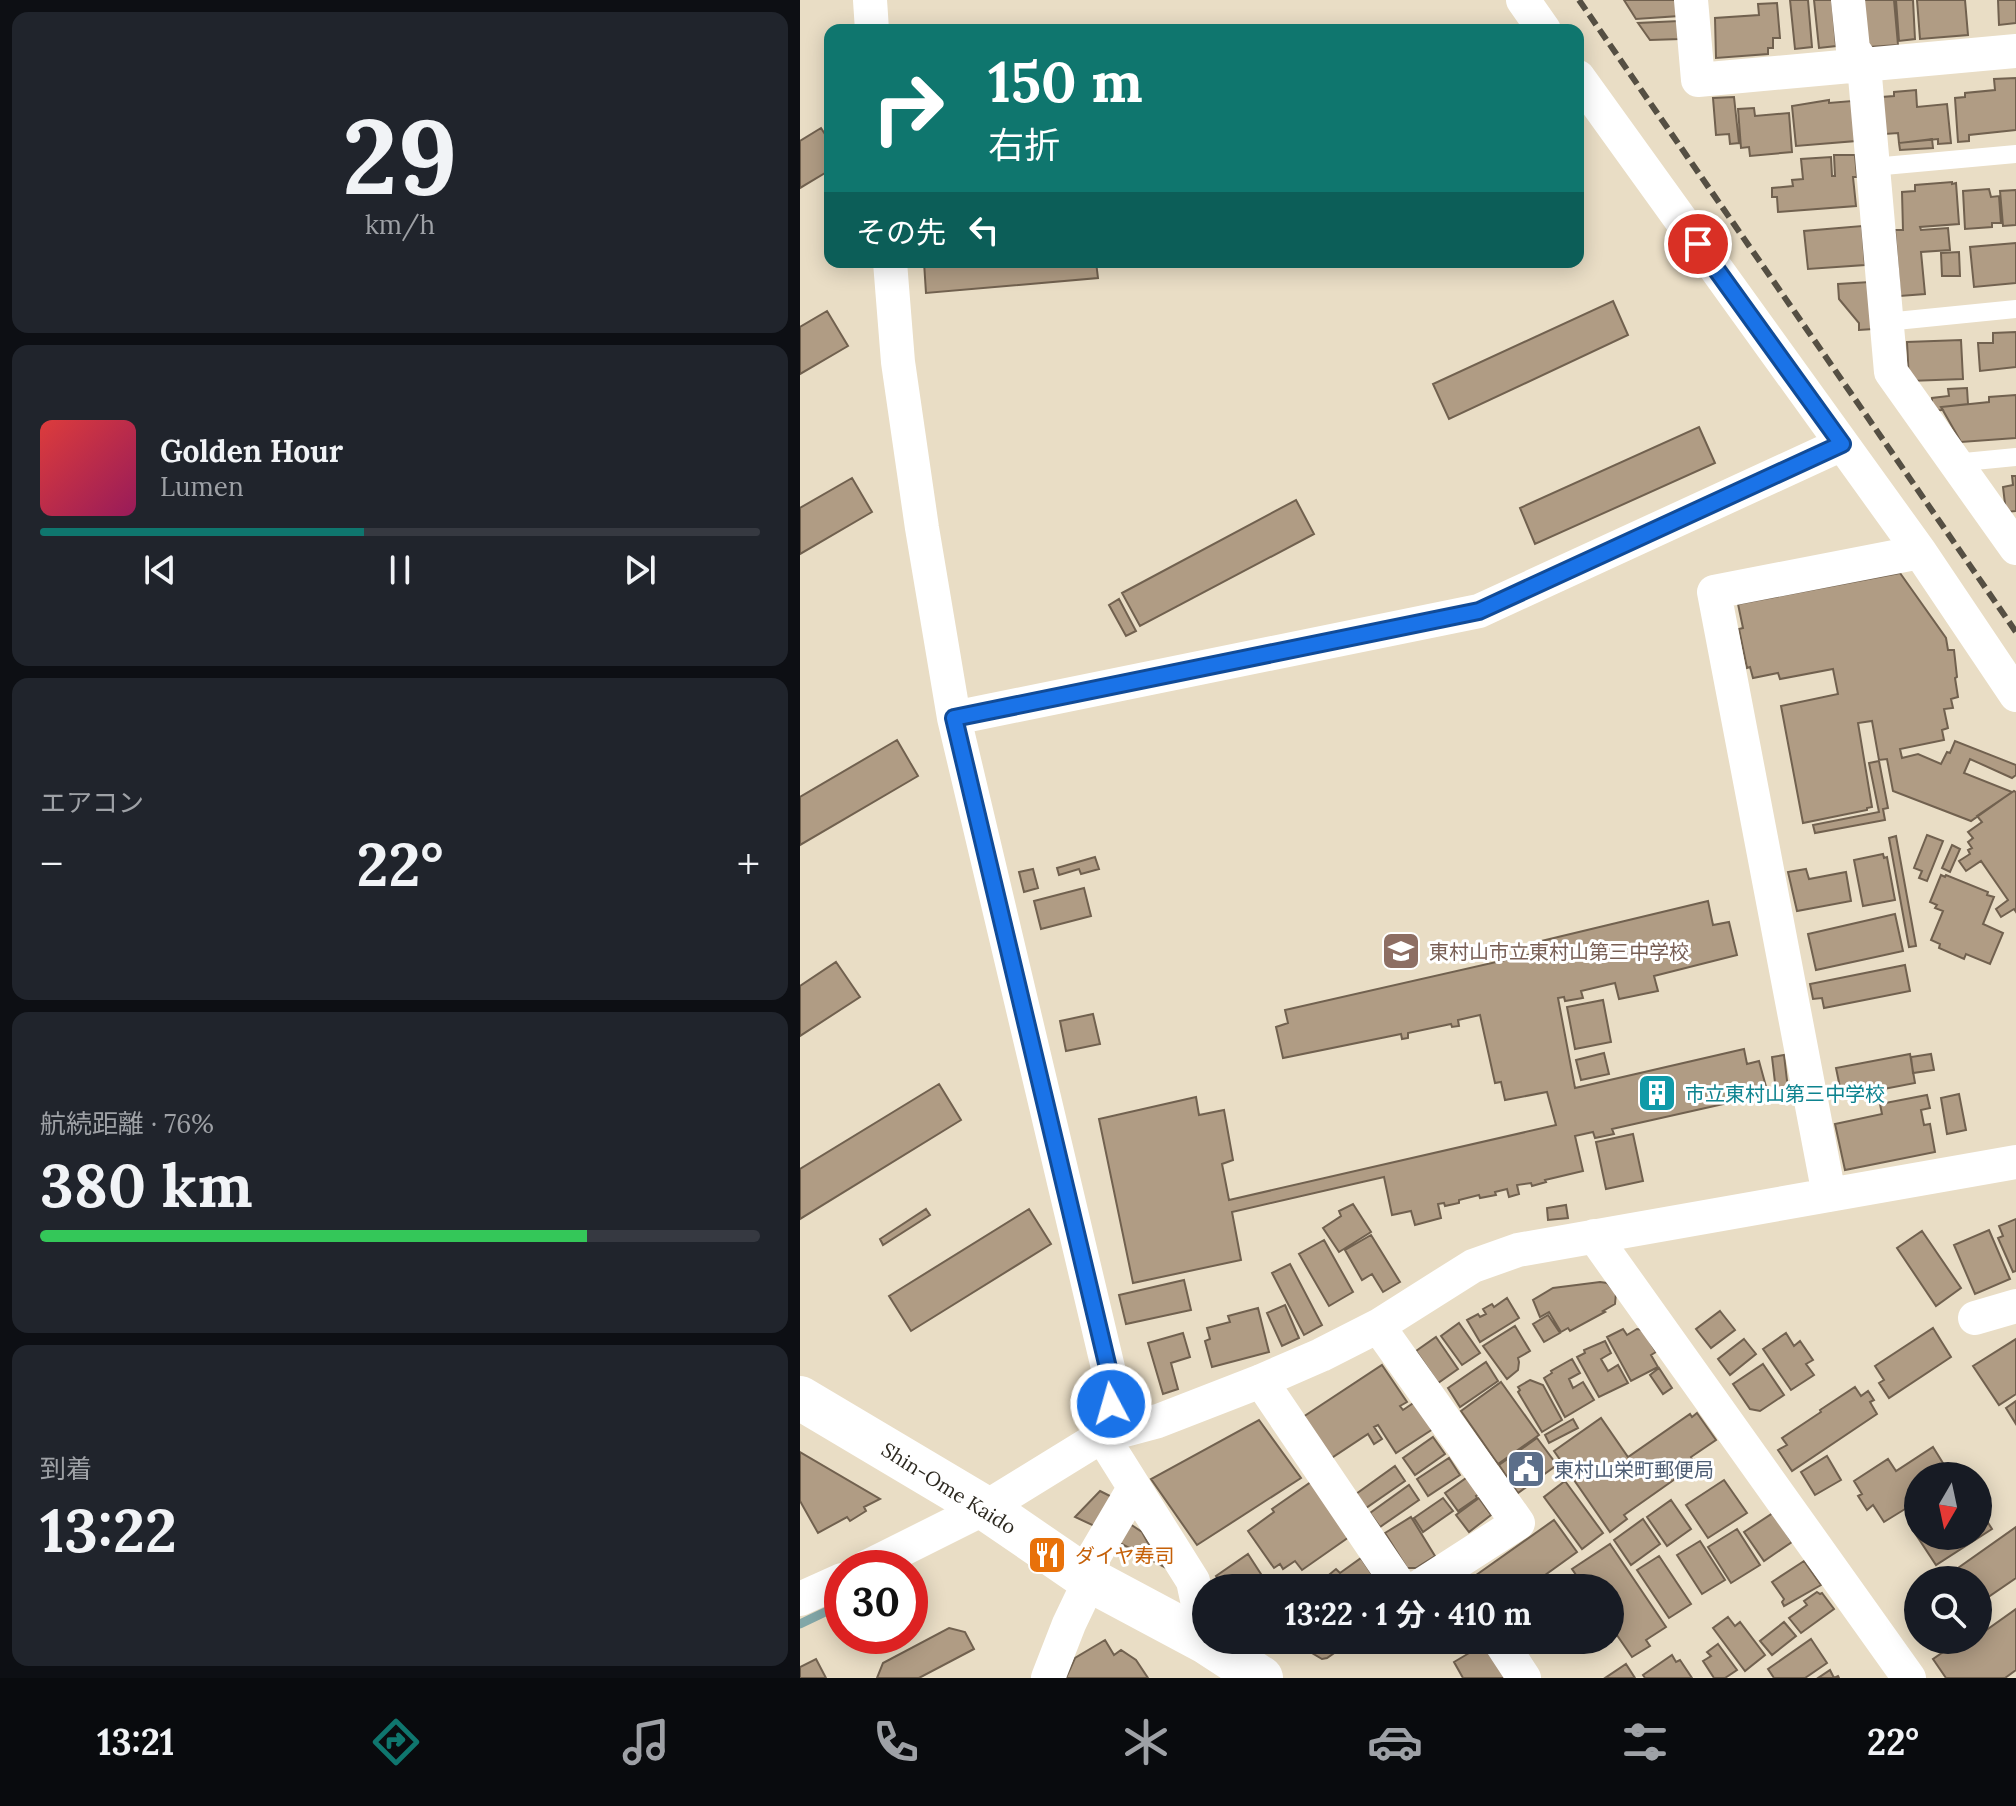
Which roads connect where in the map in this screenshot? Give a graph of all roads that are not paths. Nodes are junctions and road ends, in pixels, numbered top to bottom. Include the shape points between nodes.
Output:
1 (870, 0) edge
2 (1523, 0) edge
3 (1691, 0) edge
4 (1848, 0) edge
5 (872, 24) edge
6 (1540, 24) edge
7 (2016, 51) edge
8 (1864, 65) junction
9 (1584, 85) edge
10 (2016, 154) edge
11 (1873, 167) junction
12 (890, 268) edge
13 (2016, 309) edge
14 (1886, 322) junction
15 (1842, 444) junction
16 (2016, 457) edge
17 (1954, 463) junction
18 (2016, 548) edge
19 (1920, 552) junction
20 (2016, 695) edge
21 (954, 718) junction
22 (2016, 1162) edge
23 (1829, 1195) junction
24 (1594, 1236) junction
25 (2016, 1306) edge
26 (1975, 1318) dead end
27 (1378, 1326) junction
28 (1261, 1381) junction
29 (800, 1398) edge
30 (1102, 1436) junction
31 (1134, 1488) junction
32 (985, 1508) junction
33 (901, 1550) edge
34 (1392, 1574) edge
35 (1439, 1574) edge
36 (1086, 1578) junction
37 (1192, 1579) edge
38 (824, 1588) edge
39 (800, 1599) edge
40 (1192, 1635) edge
41 (1224, 1654) edge
42 (1508, 1654) edge
43 (1048, 1678) edge
44 (1261, 1678) edge
45 (1524, 1678) edge
46 (1909, 1678) edge

1 - 5 street
2 - 6 street
3 - 8 street via 1698,80
4 - 8 street via 1853,49
7 - 8 street
8 - 11 street
9 - 15 street
10 - 11 lane
11 - 14 street
12 - 21 street via 898,362
13 - 14 lane
14 - 17 street via 1891,372
15 - 19 street
15 - 21 street via 1479,611
16 - 17 lane
17 - 18 street
19 - 20 street
19 - 23 street via 1714,592
21 - 30 street via 1109,1372 1111,1404
22 - 23 street
23 - 24 street
24 - 27 street via 1518,1250 1473,1266
24 - 46 street
25 - 26 street
27 - 28 street
27 - 35 street via 1518,1523
28 - 30 street via 1158,1421
28 - 34 street
29 - 32 main road, Shin-Ome Kaido
30 - 31 street
30 - 32 street
31 - 36 street
31 - 37 street
32 - 33 street
32 - 36 main road, Shin-Ome Kaido
36 - 40 main road, Shin-Ome Kaido
36 - 43 street
38 - 39 street
41 - 44 main road, Shin-Ome Kaido
42 - 45 street

